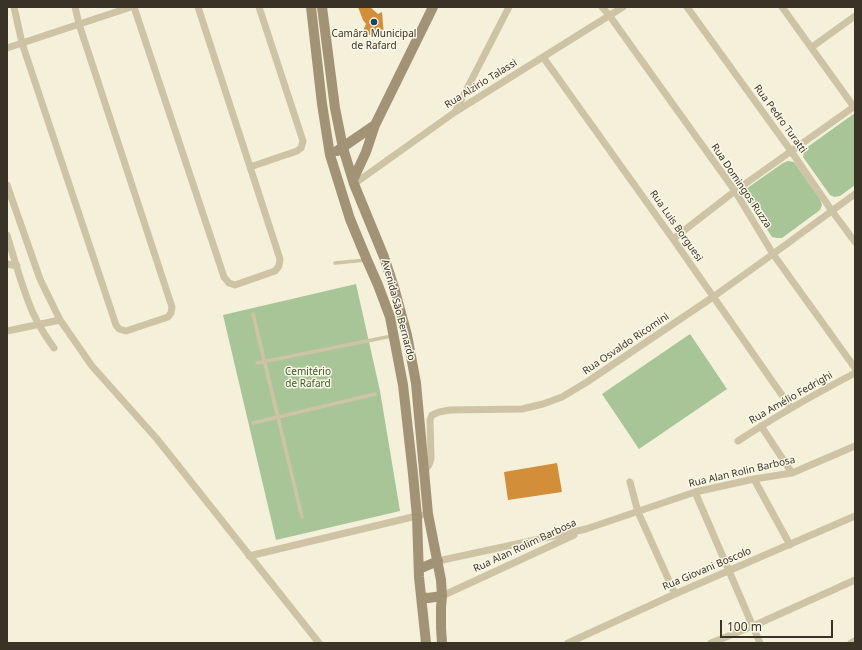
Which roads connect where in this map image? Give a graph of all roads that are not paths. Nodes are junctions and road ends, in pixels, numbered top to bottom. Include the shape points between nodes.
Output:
1 (14, 7) edge
2 (75, 7) edge
3 (131, 7) edge
4 (134, 7) edge
5 (198, 7) edge
6 (259, 7) edge
7 (311, 7) edge
8 (322, 7) edge
9 (433, 7) edge
10 (509, 7) edge
11 (602, 7) edge
12 (623, 7) edge
13 (687, 7) edge
14 (782, 7) edge
15 (609, 15) junction
16 (855, 16) edge
17 (79, 24) junction
18 (22, 43) junction
19 (812, 47) junction
20 (7, 48) edge
21 (543, 57) junction
22 (854, 107) edge
23 (455, 112) junction
24 (375, 125) junction
25 (343, 148) junction
26 (791, 152) junction
27 (330, 155) junction
28 (250, 167) junction
29 (354, 182) junction
30 (7, 185) edge
31 (734, 191) junction
32 (855, 194) edge
33 (832, 211) junction
34 (7, 235) edge
35 (673, 239) junction
36 (855, 242) edge
37 (773, 254) junction
38 (384, 257) junction
39 (366, 260) junction
40 (335, 263) dead end
41 (7, 264) edge
42 (17, 266) junction
43 (713, 297) junction
44 (253, 314) dead end
45 (60, 320) junction
46 (39, 325) junction
47 (7, 331) edge
48 (393, 336) junction
49 (54, 348) dead end
50 (264, 361) junction
51 (257, 362) dead end
52 (855, 368) edge
53 (855, 373) edge
54 (416, 383) junction
55 (403, 385) junction
56 (376, 394) dead end
57 (791, 408) junction
58 (278, 417) junction
59 (253, 423) dead end
60 (761, 426) junction
61 (738, 441) dead end
62 (855, 446) edge
63 (424, 471) junction
64 (792, 473) junction
65 (754, 479) junction
66 (630, 482) dead end
67 (695, 492) junction
68 (638, 512) junction
69 (428, 514) junction
70 (855, 516) edge
71 (302, 517) dead end
72 (417, 517) junction
73 (586, 529) junction
74 (790, 544) junction
75 (249, 556) junction
76 (438, 561) junction
77 (419, 570) junction
78 (729, 571) junction
79 (855, 580) edge
80 (675, 594) junction
81 (442, 596) junction
82 (421, 597) junction
83 (753, 626) junction
84 (855, 642) edge
85 (319, 643) edge
86 (426, 643) edge
87 (442, 643) edge
88 (568, 643) edge
89 (711, 643) edge
90 (760, 643) edge
91 (852, 643) edge

1 - 18 street
2 - 17 street
3 - 17 street
4 - 28 street via 224,277 235,285 275,271 280,263
5 - 28 street
6 - 28 street via 303,141 301,148 296,151
7 - 27 main road, Avenida São Bernardo
8 - 25 main road, Avenida São Bernardo via 335,108
9 - 24 main road
10 - 23 street
11 - 15 street, Rua Domingos Ruzza
12 - 15 street, Rua Alzirio Talassi
13 - 26 street, Rua Pedro Turatti
14 - 19 street
15 - 21 street, Rua Alzirio Talassi
15 - 31 street, Rua Domingos Ruzza
16 - 19 street
17 - 18 street
17 - 18 street via 172,307 168,316 128,331 121,331 116,326
18 - 20 street
19 - 22 street
21 - 23 street, Rua Alzirio Talassi
21 - 35 street, Rua Luis Borguesi
22 - 26 street
23 - 29 street, Rua Alzirio Talassi
24 - 25 main road
24 - 29 main road
25 - 27 main road
25 - 29 main road, Avenida São Bernardo
26 - 31 street
26 - 33 street, Rua Pedro Turatti
27 - 39 main road, Avenida São Bernardo
29 - 38 main road, Avenida São Bernardo
30 - 45 street via 40,278
31 - 35 street
31 - 37 street, Rua Domingos Ruzza
32 - 33 street, Rua Osvaldo Ricomini
33 - 36 street, Rua Pedro Turatti
33 - 37 street, Rua Osvaldo Ricomini
34 - 42 street
35 - 43 street, Rua Luis Borguesi
37 - 43 street, Rua Osvaldo Ricomini
37 - 52 street, Rua Domingos Ruzza
38 - 39 main road
38 - 54 main road, Avenida São Bernardo via 394,287
39 - 40 lane
39 - 48 main road, Avenida São Bernardo via 390,317
41 - 42 street
42 - 46 street
43 - 57 street, Rua Luis Borguesi
43 - 63 street, Rua Osvaldo Ricomini via 562,397 522,409 450,410 432,415 431,459
44 - 50 lane
45 - 46 street
45 - 75 street via 92,366 156,439
46 - 47 street
46 - 49 street
48 - 50 lane
48 - 55 main road, Avenida São Bernardo
50 - 51 lane
50 - 58 lane
53 - 57 street, Rua Amélio Fedrighi
54 - 55 main road
54 - 63 main road, Avenida São Bernardo
55 - 72 main road, Avenida São Bernardo
56 - 58 lane
57 - 60 street, Rua Amélio Fedrighi
58 - 59 lane
58 - 71 lane
60 - 61 street, Rua Amélio Fedrighi
60 - 64 street
62 - 64 street, Rua Alan Rolin Barbosa
63 - 69 main road, Avenida São Bernardo
64 - 65 street, Rua Alan Rolin Barbosa
65 - 67 street, Rua Alan Rolin Barbosa
65 - 74 street
66 - 68 street
67 - 68 street, Rua Alan Rolin Barbosa
67 - 78 street
68 - 73 street, Rua Alan Rolin Barbosa
68 - 80 street
69 - 72 street
69 - 76 main road, Avenida São Bernardo
70 - 74 street, Rua Giovani Boscolo
72 - 75 street
72 - 77 main road, Avenida São Bernardo
73 - 76 street, Rua Alan Rolim Barbosa
73 - 81 street, Rua Alan Rolim Barbosa
74 - 78 street, Rua Giovani Boscolo
75 - 85 street
76 - 77 main road
76 - 81 main road, Avenida São Bernardo
77 - 82 main road, Avenida São Bernardo
78 - 80 street, Rua Giovani Boscolo
78 - 83 street
79 - 83 street
80 - 88 street, Rua Giovani Boscolo
81 - 82 main road
81 - 87 main road, Avenida São Bernardo
82 - 86 main road, Avenida São Bernardo
83 - 89 street
83 - 90 street
84 - 91 street

